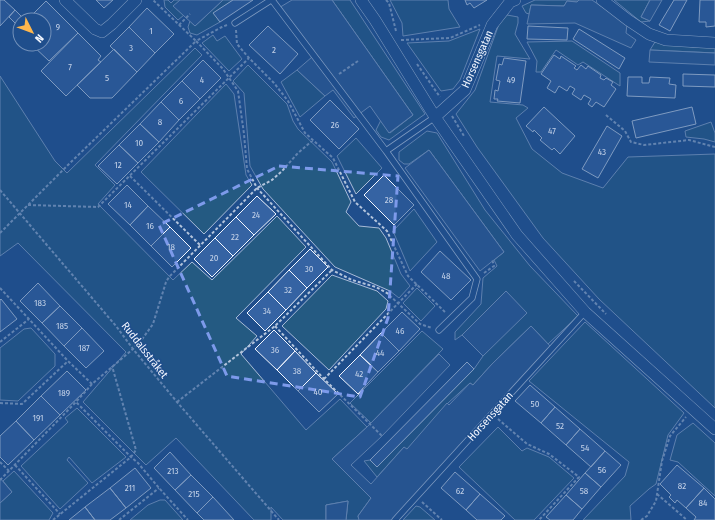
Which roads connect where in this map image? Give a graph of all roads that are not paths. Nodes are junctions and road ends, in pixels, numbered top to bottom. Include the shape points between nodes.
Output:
1 (65, 0) edge
2 (136, 0) edge
3 (272, 0) edge
4 (361, 0) edge
5 (515, 0) edge
6 (602, 0) edge
7 (235, 23) road end
8 (715, 43) edge
9 (435, 117) junction
10 (386, 151) junction
11 (585, 312) junction
12 (439, 330) road end
13 (715, 429) edge
14 (395, 520) edge

1 - 2 street via 95,29 102,32
3 - 7 lane
3 - 10 lane
4 - 9 street
5 - 9 street, Horsensgatan via 510,2 492,25 465,90
6 - 8 street via 649,34 666,40
9 - 10 lane
9 - 11 street via 518,235
10 - 12 lane via 477,279 472,298
11 - 13 street
11 - 14 lane, Horsensgatan

